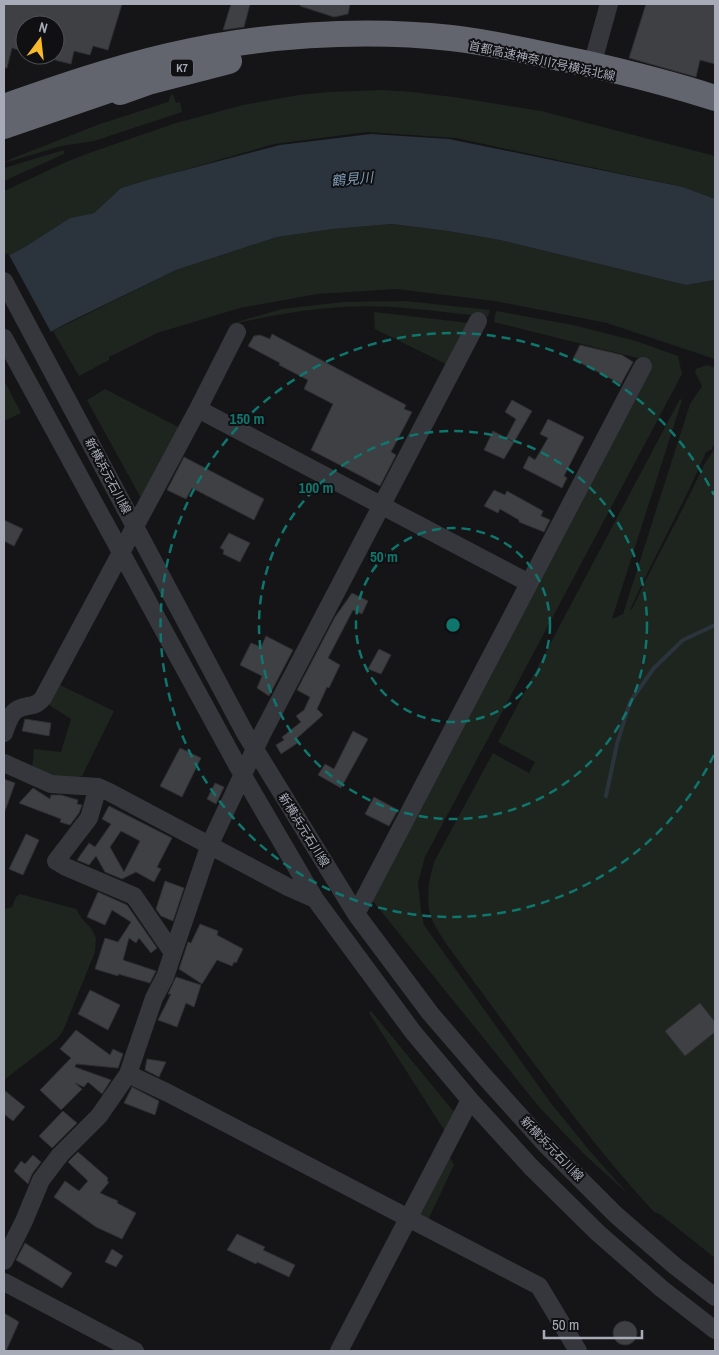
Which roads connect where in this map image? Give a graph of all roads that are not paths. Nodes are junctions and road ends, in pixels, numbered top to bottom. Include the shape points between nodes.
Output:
1 (608, 4) edge
2 (366, 37) junction
3 (594, 58) dead end
4 (715, 98) edge
5 (715, 103) edge
6 (4, 107) edge
7 (4, 112) edge
8 (4, 126) edge
9 (4, 132) edge
10 (4, 281) edge
11 (478, 321) dead end
12 (237, 332) dead end
13 (4, 338) edge
14 (643, 366) dead end
15 (198, 409) junction
16 (382, 507) junction
17 (135, 525) junction
18 (121, 552) junction
19 (529, 583) junction
20 (4, 733) edge
21 (254, 749) junction
22 (4, 764) edge
23 (242, 774) junction
24 (98, 787) junction
25 (210, 844) junction
26 (315, 899) junction
27 (356, 914) junction
28 (173, 953) junction
29 (128, 1074) junction
30 (470, 1100) junction
31 (408, 1218) junction
32 (4, 1261) edge
33 (4, 1282) edge
34 (715, 1297) edge
35 (715, 1330) edge
36 (136, 1351) edge
37 (339, 1351) edge
38 (578, 1351) edge

1 - 3 street
2 - 4 highway, 首都高速神奈川7号横浜北線 / K7 via 425,36 481,42 604,68
2 - 5 highway, 首都高速神奈川7号横浜北線 / K7 via 481,47 604,73
2 - 6 highway, K7 via 330,35 272,40 170,56 90,77
2 - 7 highway, K7 via 270,45 179,59 92,81
2 - 8 highway, K7 via 331,36 212,60 146,77
2 - 9 highway, K7 via 213,64 148,82
10 - 17 street, 新横浜元石川線
11 - 16 street
12 - 15 street
13 - 18 street, 新横浜元石川線
14 - 19 street
15 - 16 street
15 - 17 street
16 - 19 street
16 - 21 street
17 - 18 street
17 - 21 street, 新横浜元石川線
18 - 20 street via 43,698 38,704 17,710
18 - 23 street, 新横浜元石川線
19 - 27 street
21 - 23 street
21 - 27 street, 新横浜元石川線
22 - 24 street via 51,784
23 - 25 street
23 - 26 street, 新横浜元石川線
24 - 25 street
24 - 28 street via 89,818 56,861 134,896
25 - 26 street
25 - 28 street
26 - 30 street, 新横浜元石川線 via 413,1032
27 - 34 street, 新横浜元石川線 via 430,1013 547,1146 616,1215
28 - 29 street
29 - 31 street
29 - 32 street via 99,1116 60,1155 41,1180
30 - 31 street
30 - 35 street, 新横浜元石川線 via 598,1233
31 - 37 street
31 - 38 street via 538,1286
33 - 36 street

